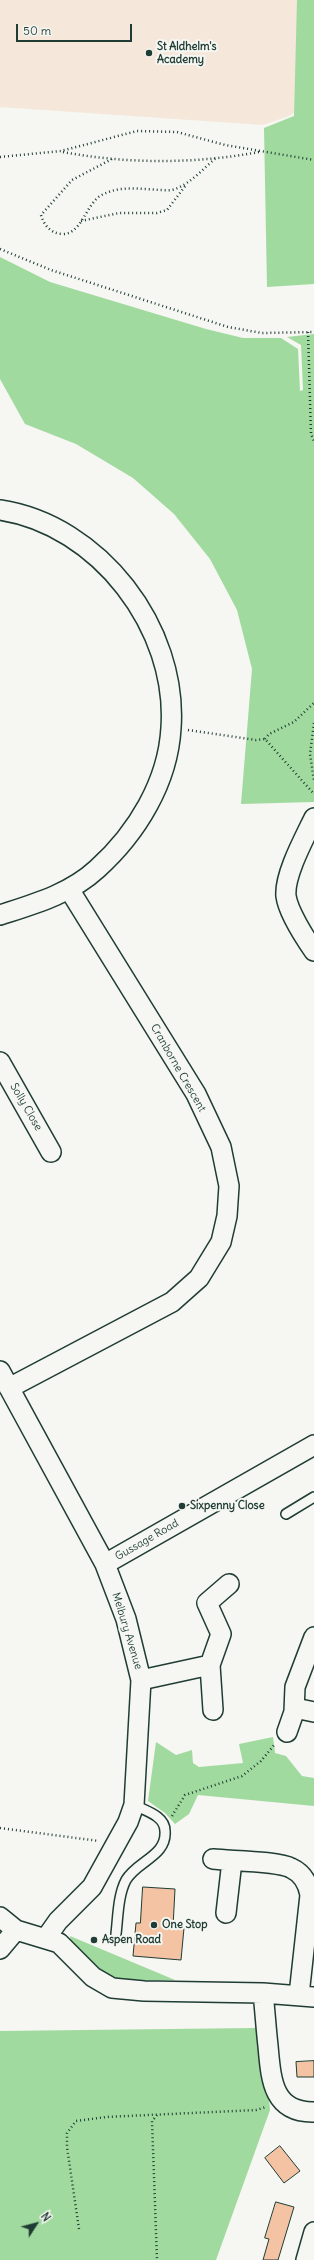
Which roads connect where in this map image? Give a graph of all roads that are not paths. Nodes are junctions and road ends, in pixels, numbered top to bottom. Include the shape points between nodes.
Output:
1 (0, 510) edge
2 (314, 818) edge
3 (69, 889) junction
4 (0, 915) edge
5 (314, 951) edge
6 (0, 1062) edge
7 (52, 1152) dead end
8 (0, 1372) edge
9 (9, 1388) junction
10 (313, 1448) edge
11 (314, 1497) edge
12 (286, 1514) dead end
13 (105, 1564) junction
14 (229, 1584) dead end
15 (314, 1637) edge
16 (210, 1665) junction
17 (142, 1680) junction
18 (295, 1708) junction
19 (213, 1710) dead end
20 (314, 1712) edge
21 (286, 1732) road end
22 (134, 1806) junction
23 (308, 1873) edge
24 (226, 1913) dead end
25 (0, 1917) edge
26 (16, 1930) junction
27 (116, 1934) dead end
28 (46, 1938) junction
29 (0, 1949) edge
30 (263, 1993) junction
31 (306, 1996) edge
32 (314, 2112) edge
33 (314, 2232) edge
34 (306, 2260) edge

1 - 3 street via 47,524 75,540 100,560 133,596 153,632 164,663 171,695 171,728 166,760 156,789 142,816 121,845 96,870
2 - 5 street via 292,864 286,896 300,930
3 - 4 street
3 - 9 street, Cranborne Crescent via 196,1094 221,1147 229,1186 227,1216 222,1242 199,1278 172,1302
6 - 7 street, Solly Close
8 - 9 street, Melbury Avenue
9 - 13 street, Melbury Avenue
10 - 13 street, Gussage Road
11 - 12 lane
13 - 17 street, Melbury Avenue via 126,1619
14 - 16 street via 207,1603 221,1634
15 - 18 street via 295,1687
16 - 17 street
16 - 19 street
17 - 22 street, Melbury Avenue
18 - 20 street
18 - 21 street
22 - 27 lane via 156,1816 165,1826 166,1840 163,1846 130,1874 123,1886
22 - 28 street, Melbury Avenue via 128,1822 92,1887 58,1920
23 - 24 street via 290,1867 223,1860
23 - 31 street via 310,1895
25 - 26 street
26 - 28 street
26 - 29 street
28 - 30 street via 59,1943 93,1977 112,1988
30 - 31 street
30 - 32 street via 273,2087 284,2102 300,2112
33 - 34 street

